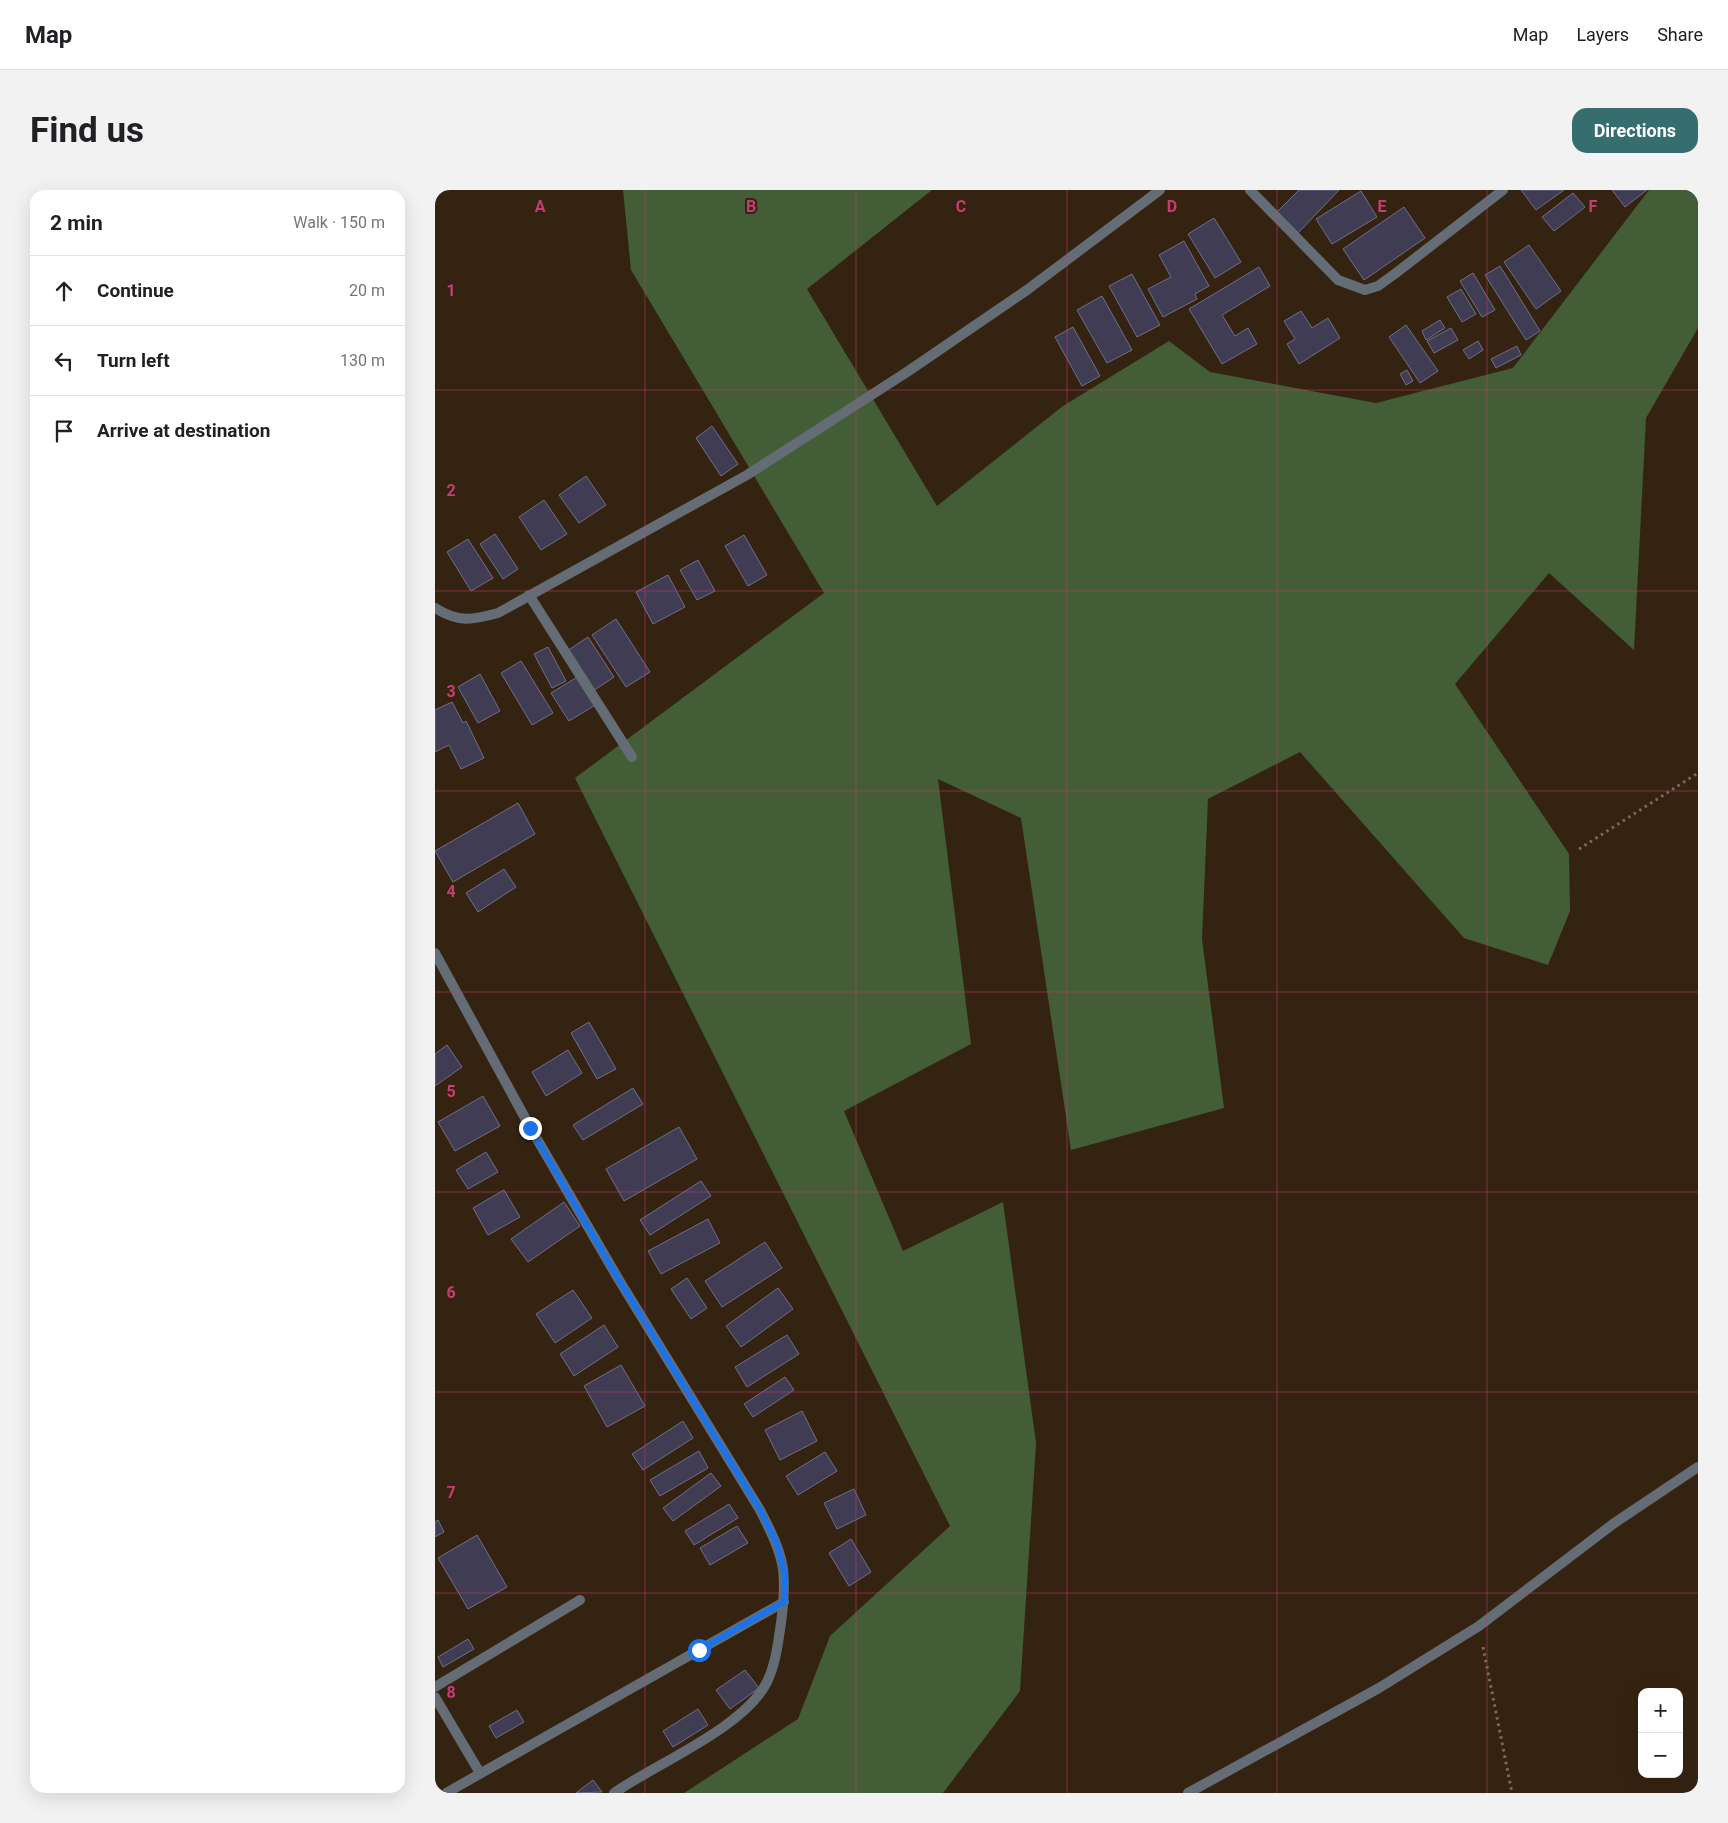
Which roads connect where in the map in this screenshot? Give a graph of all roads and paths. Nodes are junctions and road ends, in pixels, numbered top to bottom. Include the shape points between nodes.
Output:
1 (1159, 190) edge
2 (1250, 190) edge
3 (1503, 190) edge
4 (529, 595) junction
5 (435, 608) edge
6 (632, 757) dead end
7 (1698, 774) edge
8 (1579, 850) dead end
9 (435, 953) edge
10 (1698, 1467) edge
11 (580, 1600) dead end
12 (784, 1602) junction
13 (1479, 1626) junction
14 (435, 1687) edge
15 (435, 1697) edge
16 (480, 1773) junction
17 (446, 1793) edge
18 (614, 1793) edge
19 (1188, 1793) edge
20 (1512, 1793) edge

1 - 4 street via 1027,290 875,392 747,474
2 - 3 street via 1338,280 1365,290 1397,274
4 - 5 street via 498,612 474,619 452,618
4 - 6 street
7 - 8 path
9 - 12 street via 535,1136 619,1280 760,1510 777,1544 785,1575
10 - 13 street via 1613,1524
11 - 14 street
12 - 16 street
12 - 18 street via 777,1653 767,1683 753,1701 718,1730
13 - 19 street via 1379,1688
13 - 20 path
15 - 16 street
16 - 17 street

